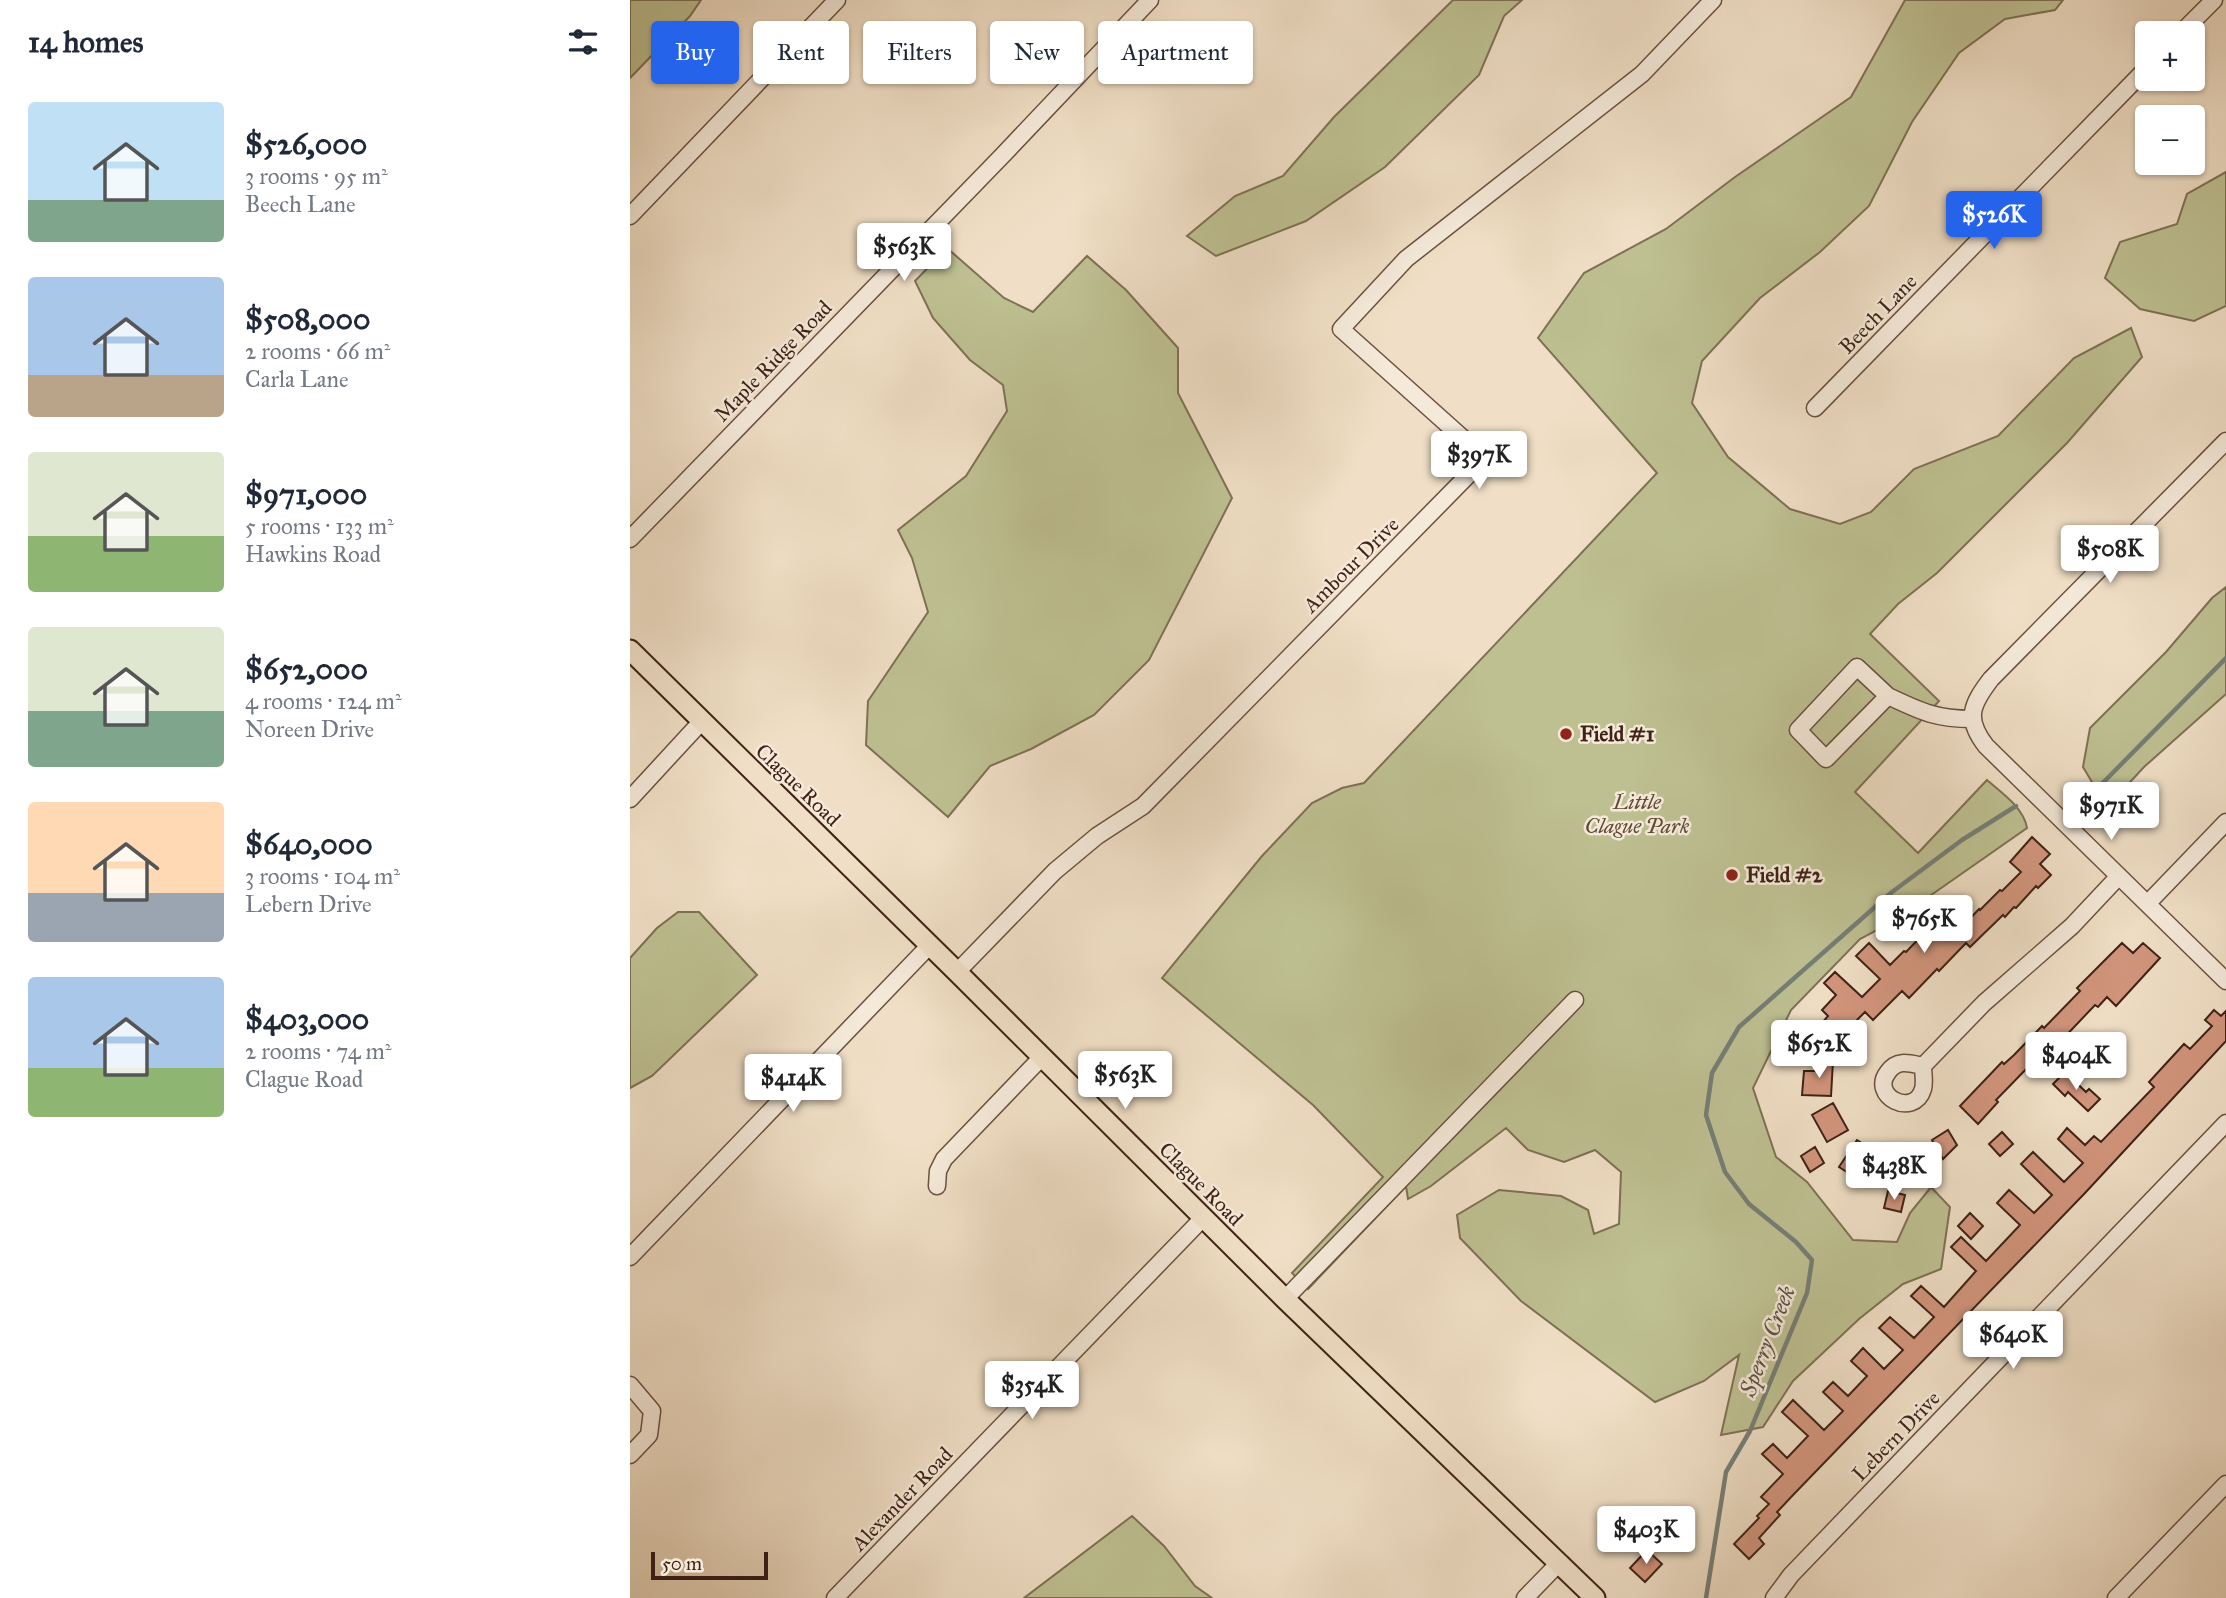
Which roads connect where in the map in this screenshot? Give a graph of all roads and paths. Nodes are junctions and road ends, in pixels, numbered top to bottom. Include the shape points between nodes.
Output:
1 (837, 0) edge
2 (1150, 0) edge
3 (1713, 0) edge
4 (2214, 0) edge
5 (2193, 21) edge
6 (2135, 80) edge
7 (630, 216) edge
8 (1815, 408) dead end
9 (2226, 441) edge
10 (630, 538) edge
11 (630, 650) edge
12 (1888, 696) junction
13 (1972, 719) junction
14 (701, 722) junction
15 (630, 799) edge
16 (2226, 822) edge
17 (2119, 876) junction
18 (2148, 903) junction
19 (930, 945) junction
20 (957, 972) junction
21 (2226, 981) edge
22 (1575, 1000) dead end
23 (1042, 1057) junction
24 (1923, 1066) dead end
25 (2226, 1123) edge
26 (937, 1186) dead end
27 (1203, 1218) junction
28 (630, 1257) edge
29 (1285, 1299) junction
30 (630, 1385) edge
31 (630, 1455) edge
32 (2226, 1484) edge
33 (1559, 1563) junction
34 (835, 1598) edge
35 (1525, 1598) edge
36 (1595, 1598) edge
37 (1774, 1598) edge
38 (2116, 1598) edge

1 - 7 street
2 - 10 street, Maple Ridge Road
3 - 20 street, Ambour Drive via 1642,74 1406,259 1341,329 1485,458 1143,806 1055,871
4 - 5 street
6 - 8 street, Beech Lane
9 - 13 street via 1991,679 1979,694
11 - 14 main road, Clague Road
12 - 12 street via 1826,759 1798,730 1857,667
12 - 13 street via 1944,719
13 - 17 street via 1986,746
14 - 15 street
14 - 19 main road, Clague Road
16 - 18 street
17 - 18 street
17 - 24 street
18 - 21 street
19 - 20 main road, Clague Road
19 - 28 street
20 - 23 main road, Clague Road
22 - 29 street
23 - 26 street via 944,1159
23 - 27 main road, Clague Road
25 - 37 street, Lebern Drive via 1791,1575
27 - 29 main road, Clague Road
27 - 34 street, Alexander Road
29 - 33 main road, Clague Road
30 - 31 street via 652,1411 649,1435
32 - 38 street
33 - 35 street
33 - 36 main road, Clague Road

